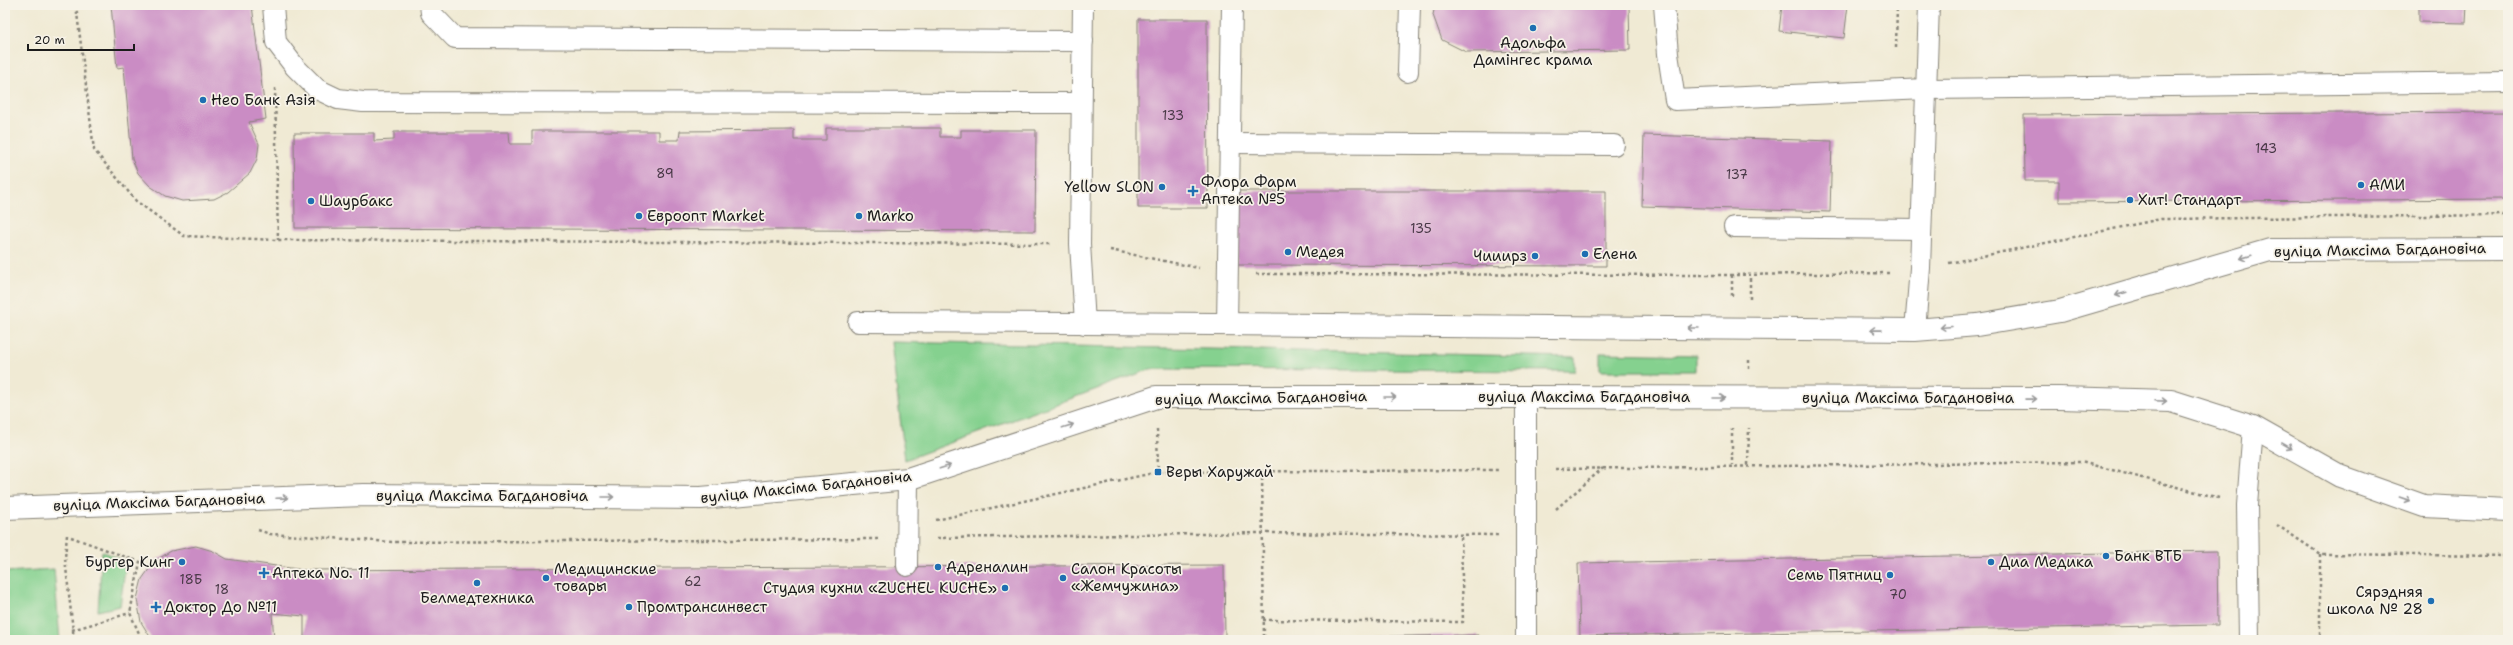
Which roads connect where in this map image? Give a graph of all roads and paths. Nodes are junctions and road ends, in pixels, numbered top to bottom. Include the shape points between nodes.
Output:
1 (76, 5) edge
2 (273, 5) edge
3 (430, 5) edge
4 (1083, 5) edge
5 (1232, 5) edge
6 (1410, 5) edge
7 (1664, 5) edge
8 (1929, 5) edge
9 (1083, 41) junction
10 (295, 67) junction
11 (1408, 72) dead end
12 (2508, 82) edge
13 (1926, 89) junction
14 (1081, 102) junction
15 (1231, 143) junction
16 (1614, 145) dead end
17 (2508, 215) edge
18 (1734, 227) dead end
19 (1920, 228) junction
20 (278, 240) junction
21 (1080, 244) junction
22 (2508, 249) edge
23 (1920, 268) junction
24 (1229, 274) junction
25 (858, 322) dead end
26 (1085, 322) junction
27 (1227, 325) junction
28 (1915, 330) junction
29 (1156, 397) junction
30 (1526, 397) junction
31 (2253, 427) junction
32 (1604, 468) junction
33 (1526, 469) junction
34 (1158, 472) junction
35 (1262, 472) junction
36 (908, 479) junction
37 (2247, 505) junction
38 (5, 508) edge
39 (2508, 510) edge
40 (256, 530) dead end
41 (906, 532) junction
42 (1262, 534) junction
43 (1526, 534) junction
44 (1461, 535) junction
45 (2320, 554) junction
46 (2508, 556) edge
47 (907, 566) dead end
48 (130, 613) junction
49 (1263, 620) junction
50 (72, 630) junction
51 (74, 640) edge
52 (142, 640) edge
53 (1264, 640) edge
54 (1526, 640) edge
55 (2249, 640) edge
56 (2320, 640) edge

1 - 20 path via 94,150 136,201 184,236
2 - 10 lane via 276,42
3 - 9 lane via 431,13 455,38
4 - 9 lane
5 - 15 lane
6 - 11 lane
7 - 13 lane via 1675,100
8 - 13 lane
9 - 14 lane
10 - 14 lane via 317,89 338,99 363,102
10 - 20 path via 275,83
12 - 13 lane
13 - 19 lane
14 - 21 lane
15 - 16 lane
15 - 24 lane
17 - 23 path via 2161,219
18 - 19 lane
19 - 23 lane
20 - 21 path
21 - 24 path
21 - 26 lane
22 -> 28 main road, вуліца Максіма Багдановіча via 2270,250 2060,311 1977,325
23 - 24 path via 1890,273 1732,275
23 - 28 lane
24 - 27 lane
25 - 26 lane
26 - 27 main road, вуліца Максіма Багдановіча
28 -> 27 main road, вуліца Максіма Багдановіча
29 -> 30 main road, вуліца Максіма Багдановіча
29 - 34 path
36 -> 29 main road, вуліца Максіма Багдановіча
30 -> 31 main road, вуліца Максіма Багдановіча via 2059,398 2171,401
30 - 33 lane
31 - 37 lane
31 -> 39 main road, вуліца Максіма Багдановіча via 2340,476 2424,506
32 - 33 path
32 - 37 path via 2081,462
32 - 43 path
33 - 35 path
33 - 43 lane
34 - 35 path
34 - 41 path
35 - 42 path
38 -> 36 main road, вуліца Максіма Багдановіча via 364,495 701,498
36 - 41 lane
37 - 45 path
37 - 55 lane
40 - 41 path via 270,534 392,542
41 - 42 path
41 - 47 lane
42 - 44 path
42 - 49 path
43 - 44 path
43 - 54 lane
44 - 49 path via 1464,622
45 - 46 path
45 - 56 path
48 - 50 path
48 - 50 path via 140,562 67,535 65,558
48 - 52 path
49 - 53 path
50 - 51 path

